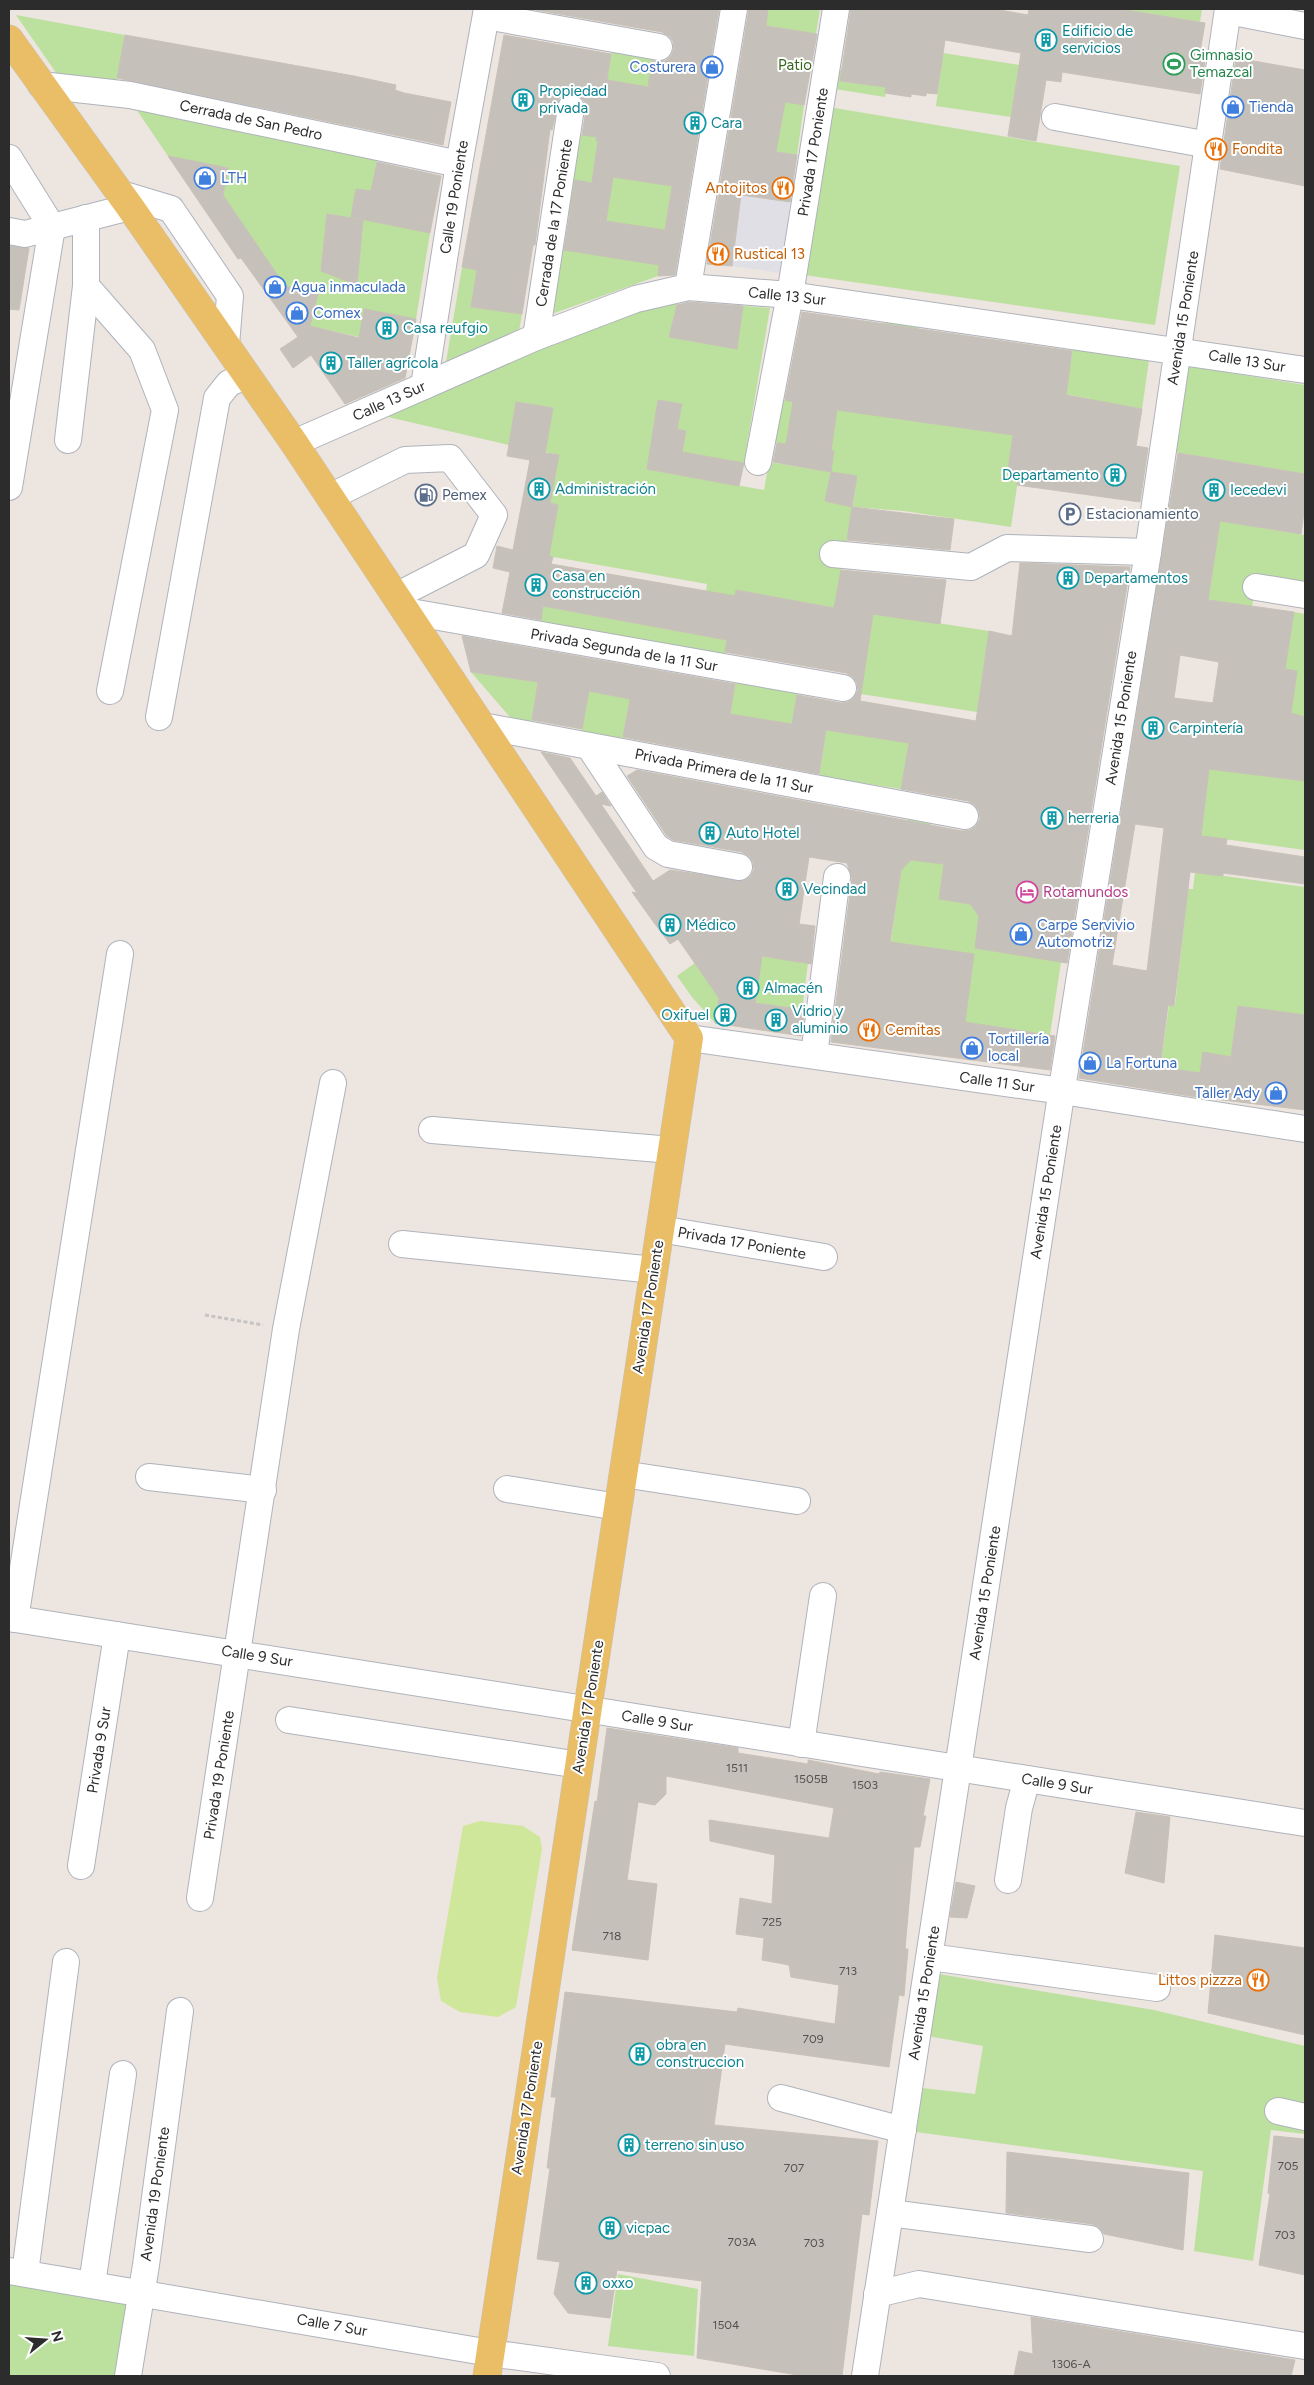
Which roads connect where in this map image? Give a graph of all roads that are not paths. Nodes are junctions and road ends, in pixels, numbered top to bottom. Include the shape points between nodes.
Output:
1 (734, 9) edge
2 (836, 9) edge
3 (1228, 10) edge
4 (487, 13) edge
5 (1305, 26) edge
6 (9, 39) edge
7 (659, 47) dead end
8 (41, 85) junction
9 (571, 108) dead end
10 (1055, 117) dead end
11 (1209, 145) junction
12 (9, 158) edge
13 (459, 164) junction
14 (125, 201) junction
15 (86, 218) junction
16 (52, 226) junction
17 (9, 231) edge
18 (86, 286) junction
19 (688, 287) junction
20 (790, 295) junction
21 (536, 337) junction
22 (1178, 350) junction
23 (1305, 370) edge
24 (247, 376) junction
25 (424, 386) junction
26 (68, 440) dead end
27 (294, 443) junction
28 (758, 462) dead end
29 (9, 487) edge
30 (330, 497) junction
31 (1148, 552) junction
32 (833, 554) dead end
33 (1256, 587) dead end
34 (1305, 595) edge
35 (400, 604) junction
36 (843, 688) dead end
37 (110, 691) dead end
38 (160, 717) dead end
39 (482, 726) junction
40 (589, 746) junction
41 (965, 816) dead end
42 (739, 867) dead end
43 (837, 877) dead end
44 (120, 954) dead end
45 (689, 1038) junction
46 (814, 1055) junction
47 (333, 1083) dead end
48 (1062, 1091) junction
49 (1305, 1129) edge
50 (432, 1130) dead end
51 (672, 1150) junction
52 (660, 1229) junction
53 (402, 1244) dead end
54 (824, 1257) dead end
55 (654, 1270) junction
56 (623, 1474) junction
57 (149, 1477) dead end
58 (507, 1488) dead end
59 (263, 1490) junction
60 (797, 1501) dead end
61 (618, 1507) junction
62 (823, 1596) dead end
63 (12, 1619) edge
64 (117, 1635) junction
65 (238, 1653) junction
66 (587, 1711) junction
67 (289, 1720) dead end
68 (801, 1744) junction
69 (579, 1765) junction
70 (958, 1768) junction
71 (1027, 1779) junction
72 (1305, 1823) edge
73 (81, 1866) dead end
74 (1008, 1880) dead end
75 (200, 1898) dead end
76 (930, 1956) junction
77 (66, 1962) dead end
78 (1157, 1988) dead end
79 (180, 2011) dead end
80 (123, 2074) dead end
81 (781, 2098) dead end
82 (1278, 2112) dead end
83 (1305, 2117) edge
84 (903, 2130) junction
85 (890, 2213) junction
86 (1090, 2239) dead end
87 (883, 2260) junction
88 (17, 2272) edge
89 (92, 2284) junction
90 (919, 2284) junction
91 (141, 2292) junction
92 (877, 2294) junction
93 (1305, 2346) edge
94 (488, 2364) edge
95 (128, 2376) edge
96 (656, 2376) edge
97 (865, 2376) edge

1 - 19 street
2 - 20 street, Privada 17 Poniente
3 - 5 street
3 - 11 street, Avenida 15 Poniente
4 - 7 street
4 - 13 street, Calle 19 Poniente
6 - 8 main road
8 - 13 street, Cerrada de San Pedro via 130,95
8 - 14 main road
9 - 21 street, Cerrada de la 17 Poniente
10 - 11 street
11 - 22 street, Avenida 15 Poniente
12 - 16 street
13 - 25 street, Calle 19 Poniente
14 - 15 street
14 - 24 main road
15 - 16 street
15 - 18 street
16 - 17 street via 25,234
16 - 29 street
18 - 26 street
18 - 37 street via 142,350 165,410
19 - 20 street, Calle 13 Sur
19 - 21 street, Calle 13 Sur via 636,299
20 - 22 street, Calle 13 Sur
20 - 28 street, Privada 17 Poniente
21 - 25 street, Calle 13 Sur
22 - 23 street, Calle 13 Sur
22 - 31 street, Avenida 15 Poniente
24 - 27 main road
24 - 38 street via 229,383 216,398
25 - 27 street, Calle 13 Sur
27 - 30 main road
30 - 35 main road
30 - 35 street via 405,460 450,458 494,515 476,554
31 - 32 street via 1007,548 971,567
31 - 48 street, Avenida 15 Poniente
33 - 34 street
35 - 36 street, Privada Segunda de la 11 Sur
35 - 39 main road
39 - 40 street, Privada Primera de la 11 Sur
39 - 45 main road
40 - 41 street, Privada Primera de la 11 Sur
40 - 42 street via 656,847 668,854
43 - 46 street
44 - 63 street
45 - 46 street, Calle 11 Sur
45 - 51 main road, Avenida 17 Poniente
46 - 48 street, Calle 11 Sur
47 - 59 street, Privada 19 Poniente via 286,1329
48 - 49 street, Calle 11 Sur
48 - 70 street, Avenida 15 Poniente
50 - 51 street
51 - 52 main road, Avenida 17 Poniente
52 - 54 street, Privada 17 Poniente
52 - 55 main road, Avenida 17 Poniente
53 - 55 street
55 - 56 main road, Avenida 17 Poniente
56 - 60 street
56 - 61 main road, Avenida 17 Poniente
57 - 59 street
58 - 61 street
59 - 65 street, Privada 19 Poniente
61 - 66 main road, Avenida 17 Poniente
62 - 68 street
63 - 64 street, Calle 9 Sur
64 - 65 street, Calle 9 Sur
64 - 73 street, Privada 9 Sur
65 - 66 street, Calle 9 Sur
65 - 75 street, Privada 19 Poniente
66 - 68 street, Calle 9 Sur
66 - 69 main road, Avenida 17 Poniente
67 - 69 street
68 - 70 street, Calle 9 Sur
69 - 94 main road, Avenida 17 Poniente
70 - 71 street, Calle 9 Sur
70 - 76 street, Avenida 15 Poniente
71 - 72 street, Calle 9 Sur
71 - 74 street via 1019,1808
76 - 78 street
76 - 84 street, Avenida 15 Poniente
77 - 88 street
79 - 91 street, Avenida 19 Poniente
80 - 89 street
81 - 84 street
82 - 83 street
84 - 85 street, Avenida 15 Poniente
85 - 86 street
85 - 87 street, Avenida 15 Poniente
87 - 90 street
87 - 92 street, Avenida 15 Poniente
88 - 89 street, Calle 7 Sur
89 - 91 street, Calle 7 Sur
90 - 92 street
90 - 93 street
91 - 94 street, Calle 7 Sur
91 - 95 street, Avenida 19 Poniente
92 - 97 street, Avenida 15 Poniente
94 - 96 street, Calle 7 Sur

